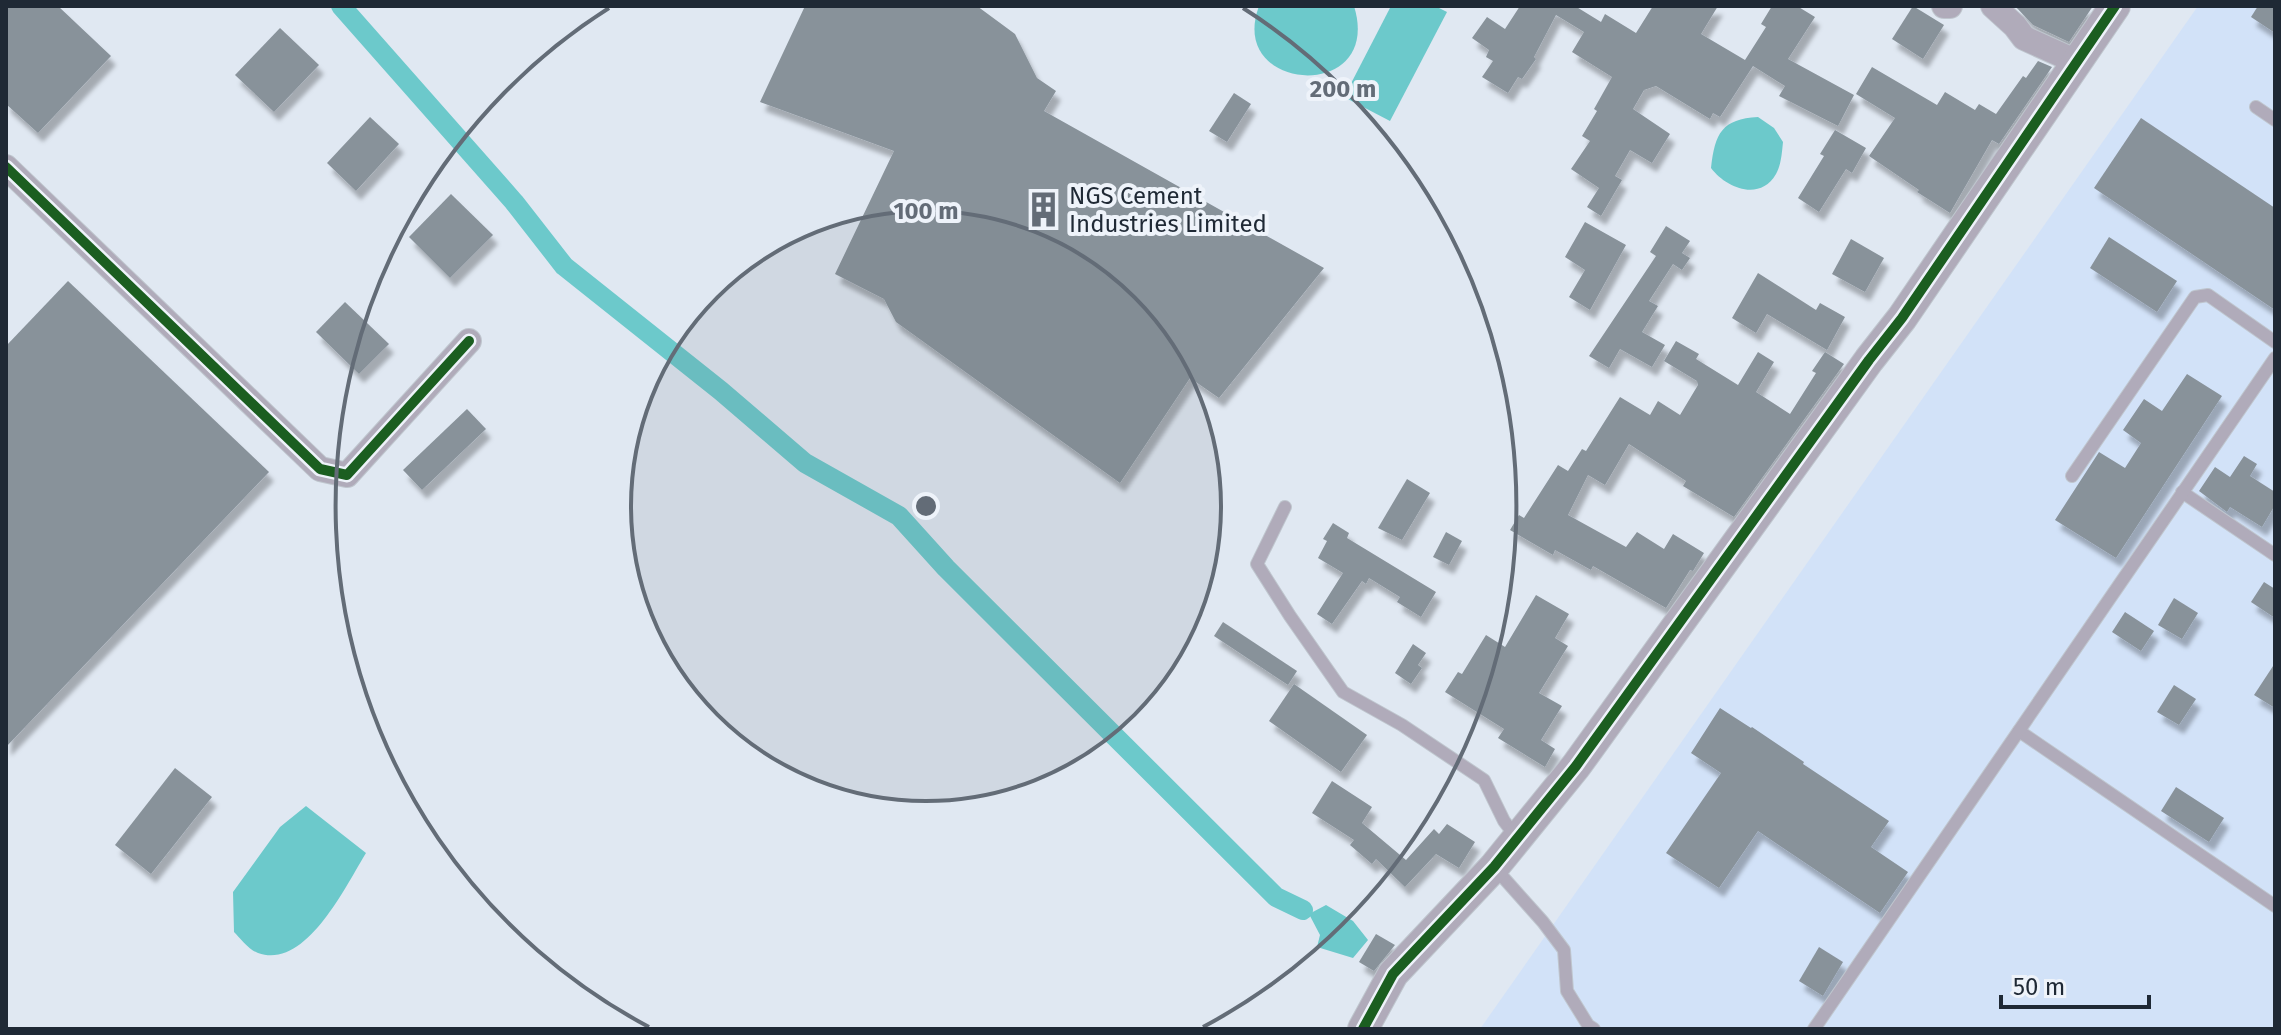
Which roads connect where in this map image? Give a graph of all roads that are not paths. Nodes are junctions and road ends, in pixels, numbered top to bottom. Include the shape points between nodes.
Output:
1 (1993, 6) edge
2 (2115, 6) edge
3 (2077, 62) junction
4 (2256, 107) dead end
5 (2275, 120) edge
6 (6, 167) edge
7 (469, 341) dead end
8 (2275, 342) edge
9 (2275, 358) edge
10 (2072, 476) dead end
11 (2182, 492) junction
12 (1285, 507) dead end
13 (2275, 555) edge
14 (2019, 731) junction
15 (1517, 838) junction
16 (1494, 867) junction
17 (2275, 906) edge
18 (1363, 1029) edge
19 (1594, 1029) edge
20 (1814, 1029) edge

1 - 3 street via 2024,38
2 - 3 street
3 - 15 street via 1902,318 1576,766
4 - 5 lane
6 - 7 street via 320,469 347,475
8 - 10 lane via 2208,295 2195,297
9 - 11 lane
11 - 13 lane
11 - 14 lane
12 - 15 lane via 1257,564 1343,692 1484,780
14 - 17 lane
14 - 20 lane
15 - 16 street
16 - 18 street via 1393,974
16 - 19 lane via 1564,950 1567,991

